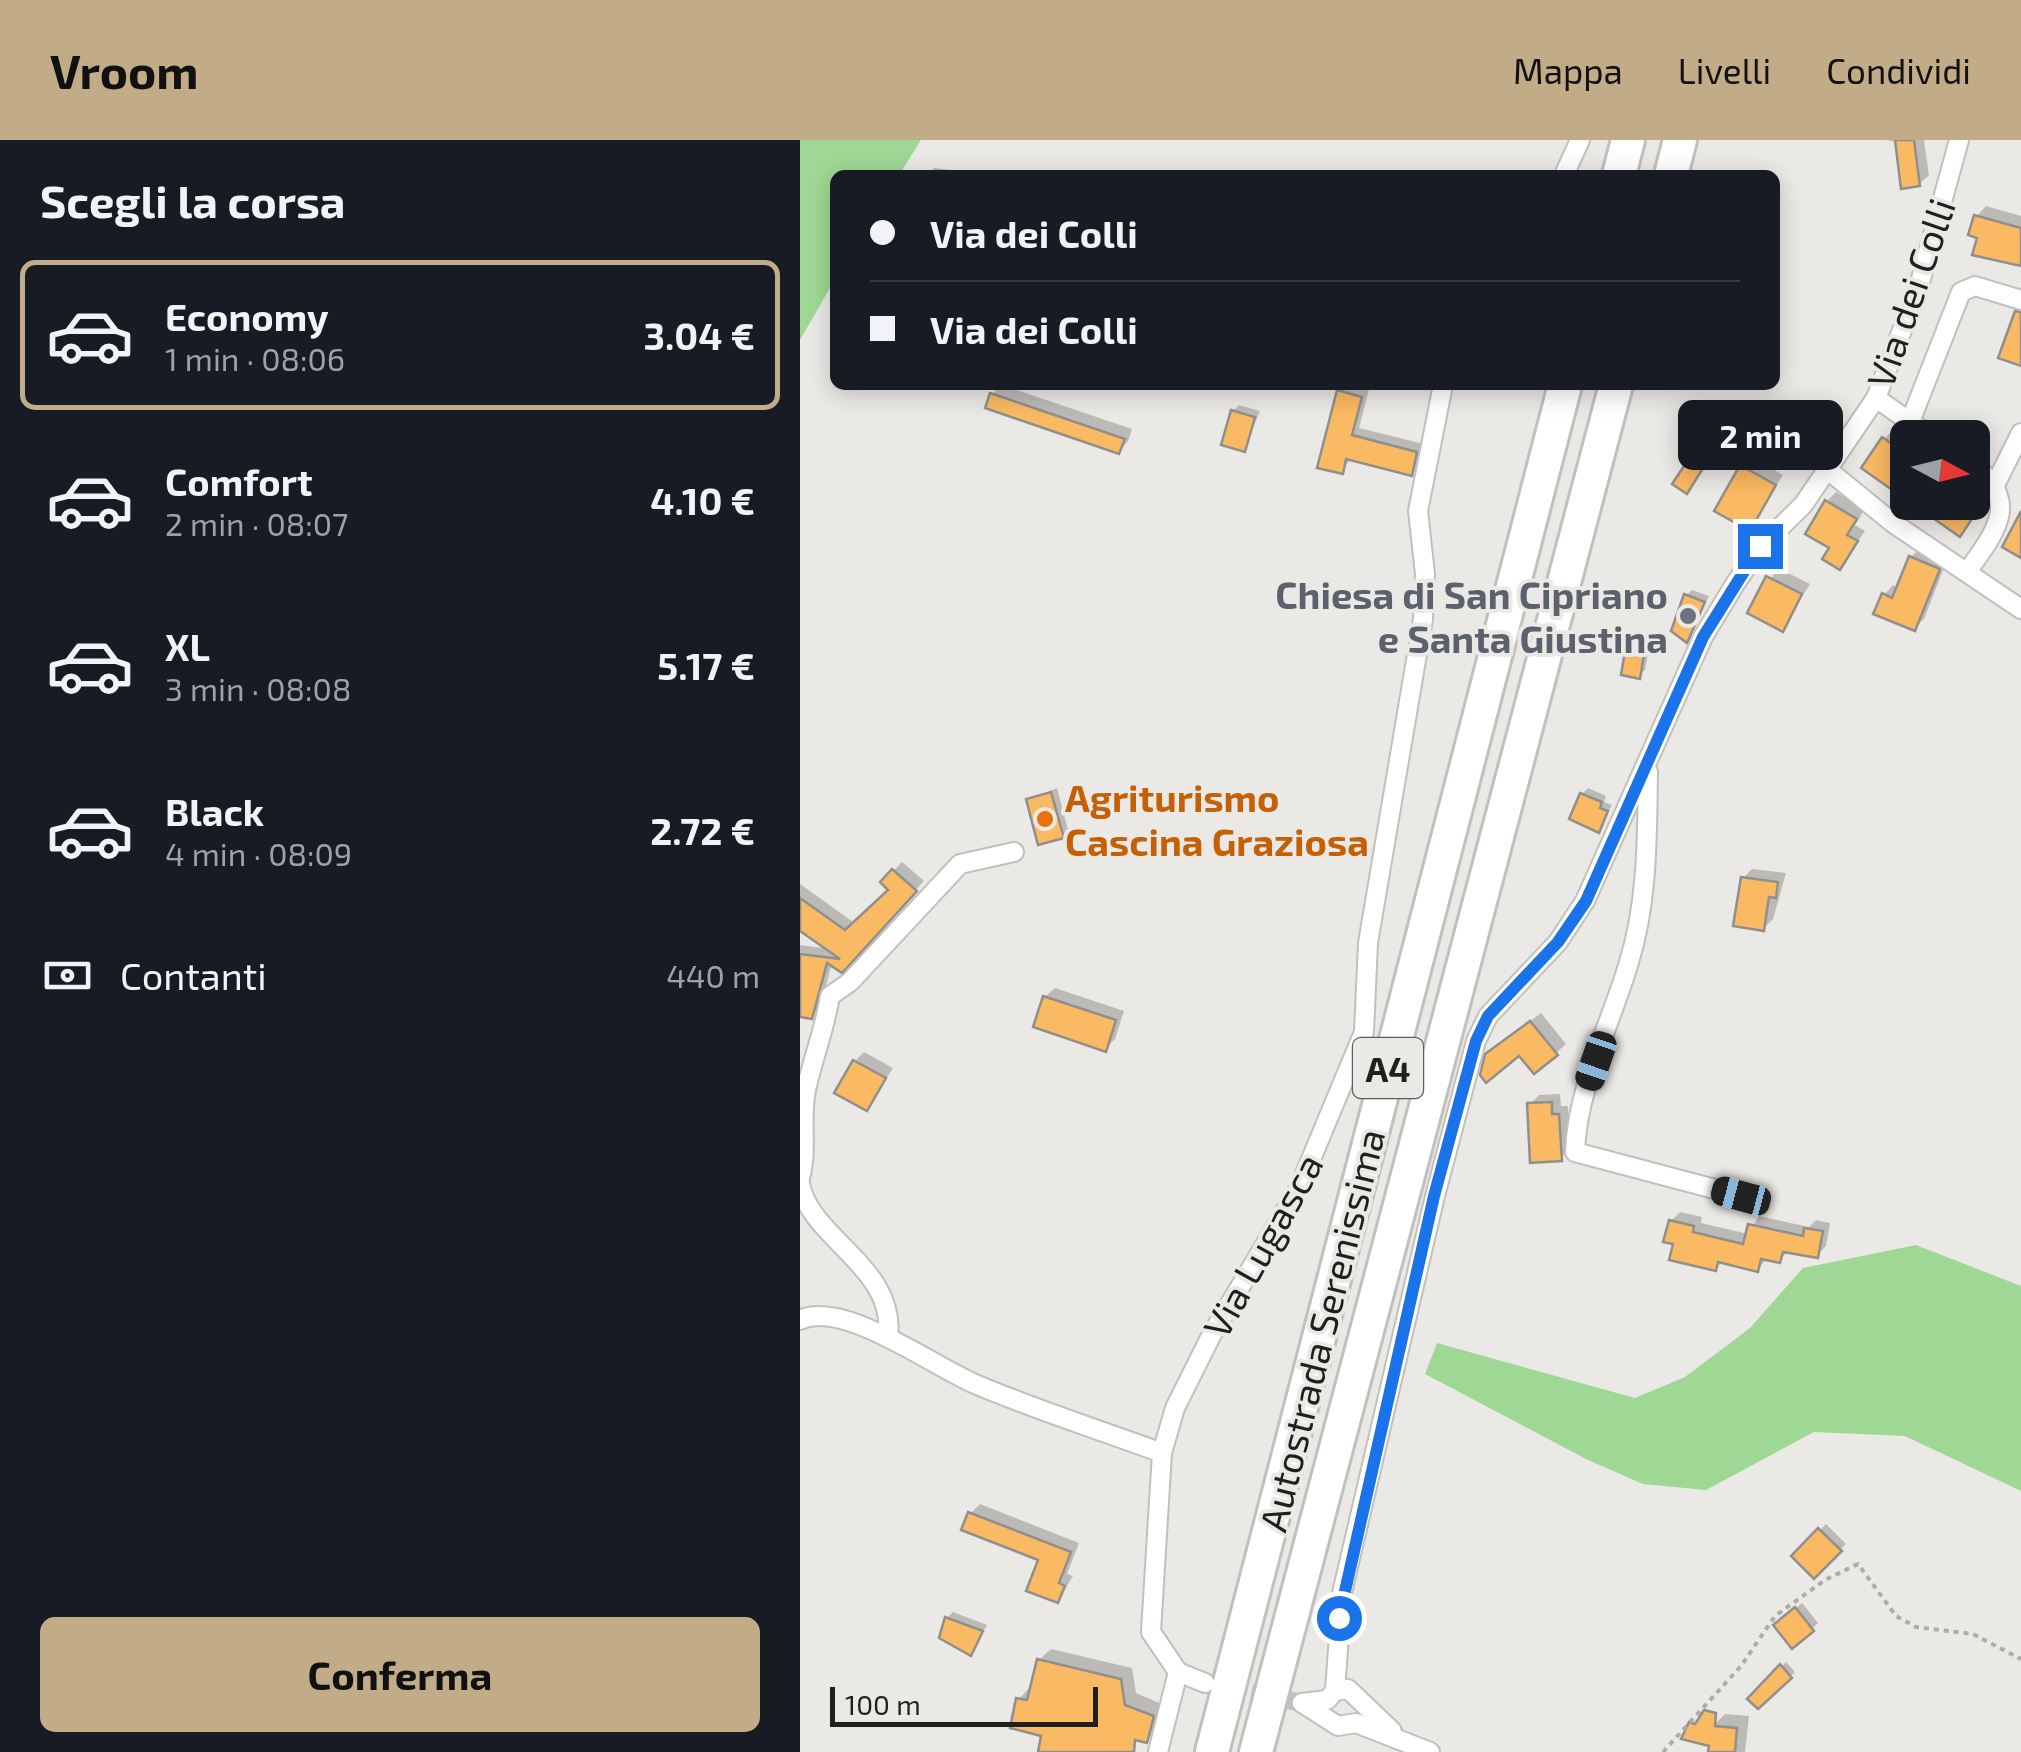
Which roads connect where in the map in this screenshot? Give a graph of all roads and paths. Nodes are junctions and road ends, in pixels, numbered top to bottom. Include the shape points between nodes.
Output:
1 (1580, 140) edge
2 (1628, 140) edge
3 (1680, 140) edge
4 (1958, 140) edge
5 (1566, 170) edge
6 (1620, 170) edge
7 (1672, 170) edge
8 (2021, 300) edge
9 (1442, 390) edge
10 (1564, 390) edge
11 (1615, 390) edge
12 (1876, 398) junction
13 (1907, 420) edge
14 (1911, 420) edge
15 (2021, 433) edge
16 (1828, 470) junction
17 (1990, 478) edge
18 (1996, 483) junction
19 (1967, 572) junction
20 (2021, 609) edge
21 (1648, 762) junction
22 (1014, 852) dead end
23 (800, 1181) edge
24 (1741, 1196) dead end
25 (800, 1320) edge
26 (888, 1338) junction
27 (1162, 1453) junction
28 (2021, 1659) edge
29 (1178, 1672) junction
30 (1205, 1683) tunnel mouth
31 (1158, 1752) edge
32 (1212, 1752) edge
33 (1256, 1752) edge
34 (1430, 1752) edge
35 (1664, 1752) edge

1 - 5 street
2 - 6 highway
3 - 7 highway
4 - 12 street, Via dei Colli via 1920,286
8 - 14 street via 1974,286 1961,292
9 - 27 street, Via Lugasca via 1418,511 1423,618 1368,943 1364,1032 1300,1188 1212,1334 1175,1408
10 - 32 highway, Autostrada Serenissima / A4
11 - 33 highway, Autostrada Serenissima / A4
12 - 13 street
12 - 16 street, Via dei Colli
15 - 18 street
16 - 19 street
16 - 21 street, Via dei Colli via 1735,584 1703,637
17 - 18 street
18 - 19 street via 2004,496 1999,527
19 - 20 street
21 - 24 street via 1647,860 1631,958 1576,1122 1575,1152
21 - 34 street, Via dei Colli via 1586,901 1558,942 1488,1016 1476,1041 1342,1593 1344,1705
22 - 23 street via 960,864 830,996 806,1093
23 - 26 street via 803,1199 881,1295
25 - 26 street via 817,1316
26 - 27 street via 973,1383
27 - 29 street, Via Lugasca via 1150,1632
28 - 35 path via 1973,1634 1916,1627 1896,1616 1858,1564 1775,1616 1742,1666
29 - 30 street
29 - 31 street

